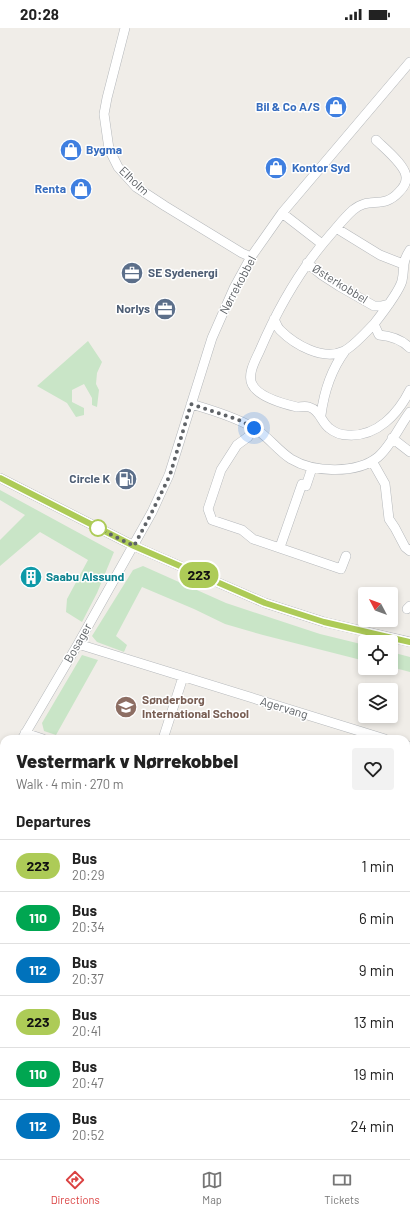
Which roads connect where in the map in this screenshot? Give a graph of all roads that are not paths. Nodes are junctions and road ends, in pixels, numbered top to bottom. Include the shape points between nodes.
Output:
1 (125, 28) edge
2 (410, 62) edge
3 (376, 140) dead end
4 (282, 213) junction
5 (336, 228) junction
6 (322, 244) junction
7 (410, 250) edge
8 (251, 257) junction
9 (307, 263) junction
10 (403, 264) junction
11 (406, 284) edge
12 (388, 304) junction
13 (374, 306) junction
14 (274, 319) junction
15 (376, 321) junction
16 (279, 329) junction
17 (269, 330) junction
18 (379, 335) junction
19 (362, 336) junction
20 (410, 348) edge
21 (335, 358) junction
22 (410, 390) edge
23 (323, 397) junction
24 (191, 404) junction
25 (309, 407) junction
26 (410, 412) edge
27 (321, 415) junction
28 (254, 428) junction
29 (392, 438) junction
30 (410, 452) edge
31 (372, 461) junction
32 (312, 468) junction
33 (0, 478) edge
34 (134, 546) junction
35 (280, 547) junction
36 (410, 551) edge
37 (346, 556) dead end
38 (410, 642) edge
39 (78, 644) junction
40 (183, 677) junction
41 (24, 735) edge
42 (164, 735) edge
43 (372, 735) edge

1 - 8 street, Elholm via 104,114 109,149 118,167 136,187
2 - 4 street, Nørrekobbel
3 - 5 street, Østerkobbel via 406,173 403,188 392,200 359,205
4 - 6 street, Østerkobbel
4 - 8 street, Nørrekobbel
5 - 6 street, Østerkobbel
5 - 10 street via 380,255
6 - 9 street, Østerkobbel
7 - 10 street
8 - 24 street, Nørrekobbel via 212,338
9 - 13 street, Østerkobbel via 333,283
9 - 14 street, Østerkobbel
10 - 11 street
11 - 12 street
12 - 13 street, Østerkobbel
12 - 15 street
13 - 15 street, Østerkobbel via 377,310
14 - 16 street
14 - 17 street, Østerkobbel
15 - 18 street, Østerkobbel
15 - 19 street
16 - 17 street
16 - 21 street via 307,349
17 - 25 street, Østerkobbel via 251,375 254,387 272,399 298,407
18 - 19 street
18 - 20 street via 400,340
19 - 21 street
21 - 23 street
22 - 27 street, Østerkobbel via 388,421 363,435 335,433 324,423
23 - 25 street
23 - 27 street
24 - 28 street via 239,420
24 - 34 street, Nørrekobbel via 170,475
25 - 27 street, Østerkobbel
26 - 29 street
28 - 32 street via 291,459
28 - 35 street via 248,437 237,445 221,470 208,509 212,520 242,530 253,539
29 - 30 street
29 - 31 street via 380,456
31 - 32 street via 343,469
31 - 36 street via 385,484 389,519
32 - 35 street via 306,486 302,484
33 - 34 street
34 - 38 street via 265,603 324,622
34 - 39 street, Bosager
35 - 37 street via 341,569
39 - 40 street, Agervang
39 - 41 street, Bosager
40 - 42 street
40 - 43 street, Agervang

